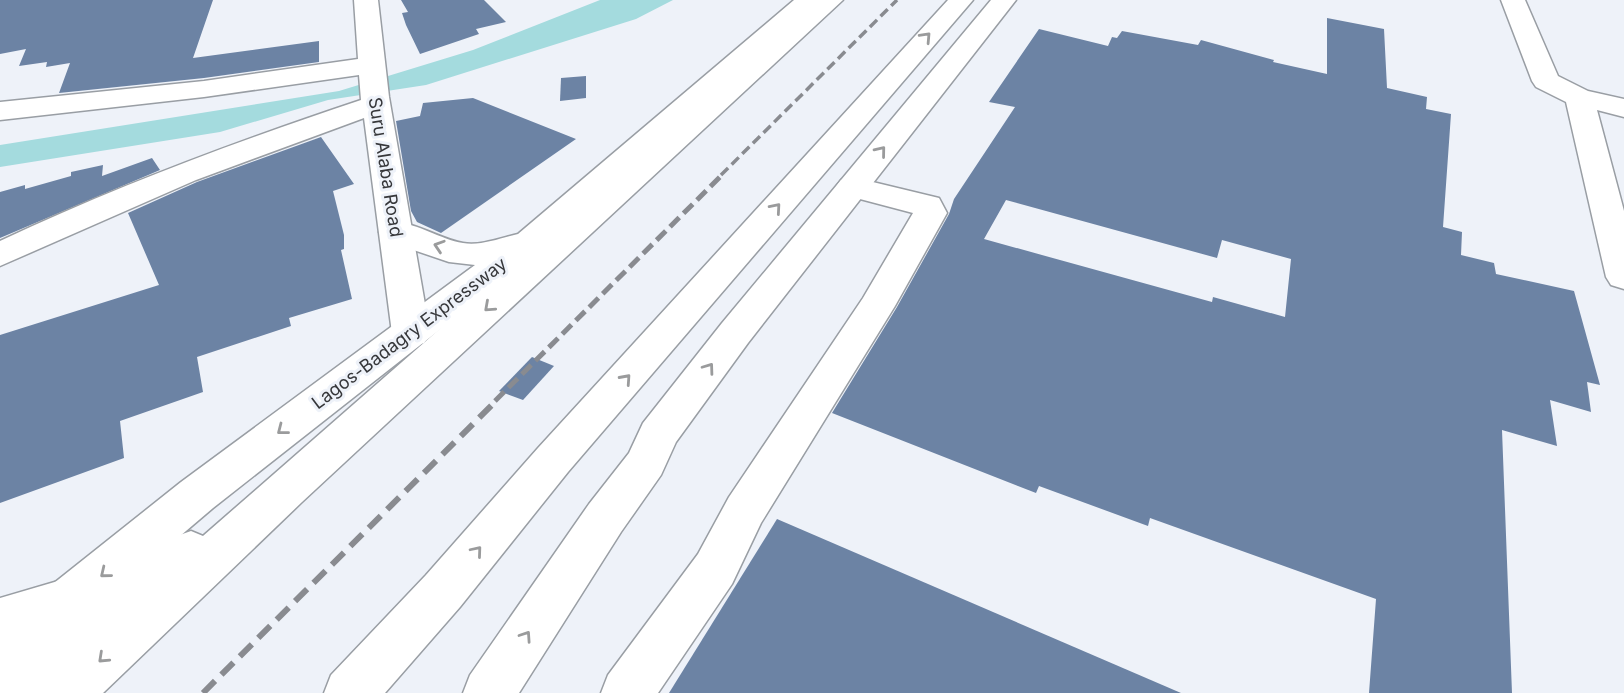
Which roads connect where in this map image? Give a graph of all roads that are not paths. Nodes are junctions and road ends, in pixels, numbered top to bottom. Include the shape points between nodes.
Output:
1 (366, 0) edge
2 (809, 0) edge
3 (831, 0) edge
4 (961, 0) edge
5 (1004, 0) edge
6 (1513, 0) edge
7 (374, 85) junction
8 (1579, 98) junction
9 (1624, 108) edge
10 (0, 111) edge
11 (852, 187) junction
12 (396, 232) junction
13 (529, 242) junction
14 (0, 255) edge
15 (1624, 277) edge
16 (411, 333) junction
17 (286, 489) junction
18 (443, 592) junction
19 (70, 600) junction
20 (0, 621) edge
21 (0, 657) edge
22 (9, 693) edge
23 (65, 693) edge
24 (350, 693) edge
25 (378, 693) edge
26 (489, 693) edge
27 (627, 693) edge

1 - 7 main road, Suru Alaba Road
2 - 13 main road, Lagos-Badagry Expressway
3 -> 17 main road, Lagos-Badagry Expressway
18 -> 4 main road via 552,460
11 -> 5 main road
6 - 8 main road via 1546,81
7 - 10 main road via 204,89
7 - 12 main road, Suru Alaba Road
7 - 14 main road via 239,152 65,222
8 - 9 main road
8 - 15 main road
26 -> 11 main road via 646,463 658,435
11 - 27 main road via 927,205 930,213 877,306 745,510 715,569
13 -> 12 main road via 461,254
12 - 16 main road, Suru Alaba Road
13 - 16 main road, Lagos-Badagry Expressway
16 -> 19 main road, Lagos-Badagry Expressway via 197,495
17 - 22 main road via 111,604
17 -> 23 main road, Lagos-Badagry Expressway
18 - 24 main road
18 - 25 main road
19 - 20 main road
19 - 21 main road, Lagos-Badagry Expressway

